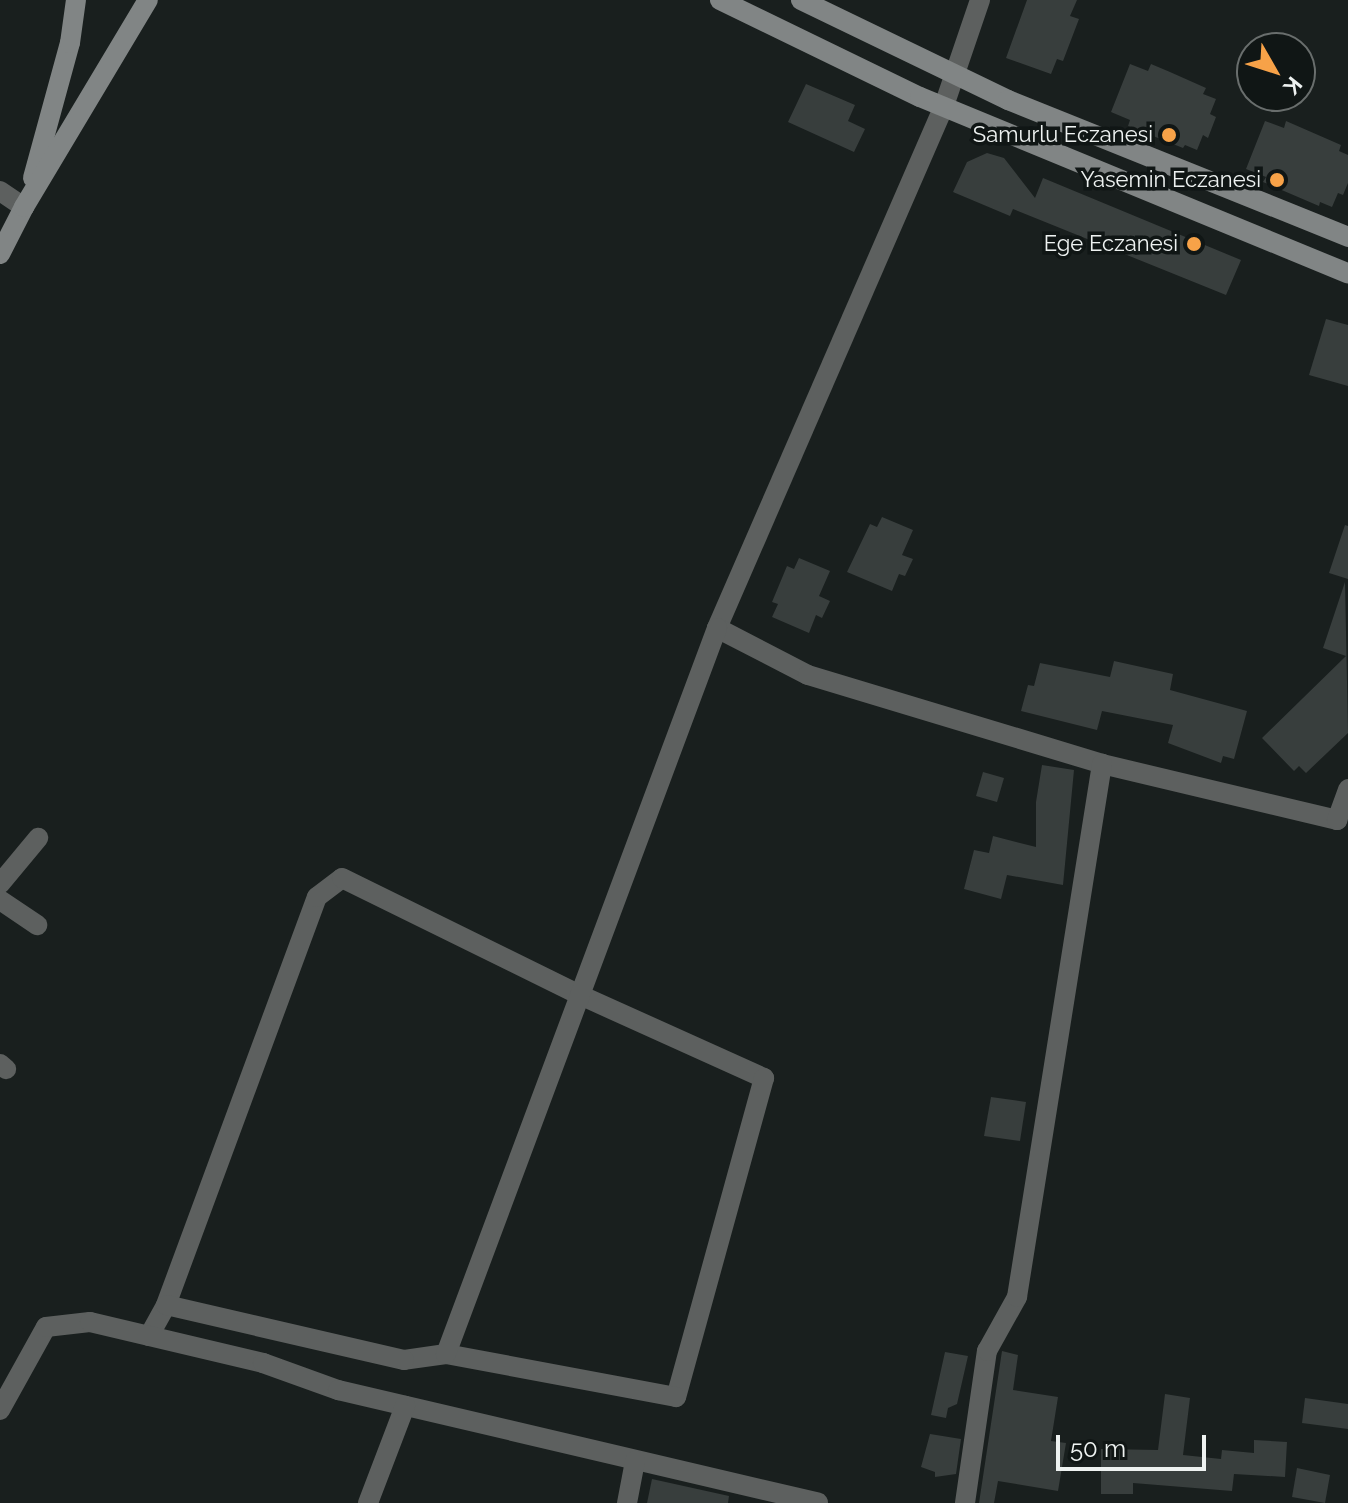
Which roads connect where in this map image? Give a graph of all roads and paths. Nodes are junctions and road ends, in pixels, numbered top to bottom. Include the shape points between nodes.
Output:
1 (76, 0) edge
2 (148, 0) edge
3 (720, 0) edge
4 (801, 0) edge
5 (980, 0) edge
6 (957, 75) junction
7 (944, 106) junction
8 (0, 191) edge
9 (24, 207) junction
10 (1346, 231) edge
11 (0, 254) edge
12 (1348, 273) edge
13 (717, 628) junction
14 (1102, 764) junction
15 (1348, 789) edge
16 (38, 838) dead end
17 (0, 884) edge
18 (0, 900) edge
19 (37, 925) dead end
20 (580, 995) junction
21 (166, 1305) junction
22 (149, 1336) junction
23 (446, 1354) junction
24 (405, 1406) junction
25 (0, 1410) edge
26 (635, 1461) junction
27 (368, 1503) edge
28 (627, 1503) edge
29 (818, 1503) edge
30 (965, 1503) edge

1 - 9 main road via 70,43
2 - 9 main road
3 - 7 main road
4 - 6 main road
5 - 6 street
6 - 7 street
6 - 10 main road via 1008,100
7 - 12 main road
7 - 13 street
8 - 9 street
9 - 11 main road
13 - 14 street via 808,675
13 - 20 street
14 - 15 street via 1337,820
14 - 30 street via 1017,1297 987,1351
16 - 17 street
18 - 19 street
20 - 21 street via 342,878 317,897
20 - 23 street
20 - 23 street via 764,1078 676,1397
21 - 22 street
21 - 23 street via 404,1360
22 - 24 street via 263,1363 338,1390
22 - 25 street via 90,1322 46,1327
24 - 26 street
24 - 27 street
26 - 28 street
26 - 29 street

